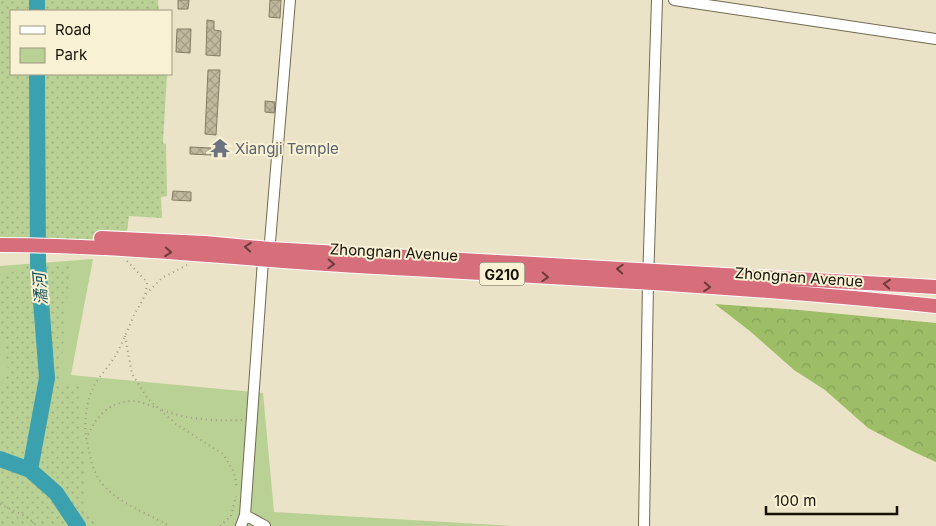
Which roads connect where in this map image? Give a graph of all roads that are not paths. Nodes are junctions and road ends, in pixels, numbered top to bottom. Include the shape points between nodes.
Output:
1 (290, 0) edge
2 (657, 0) edge
3 (674, 0) edge
4 (936, 39) edge
5 (0, 236) edge
6 (69, 241) junction
7 (0, 245) edge
8 (267, 256) junction
9 (648, 277) junction
10 (936, 288) edge
11 (936, 306) edge
12 (245, 515) junction
13 (241, 526) edge
14 (265, 526) edge
15 (644, 526) edge

1 - 8 street
2 - 9 street
3 - 4 street
5 - 6 highway, Zhongnan Avenue / G210
6 - 7 highway, Zhongnan Avenue / G210
6 - 8 highway, Zhongnan Avenue / G210
8 - 9 highway, Zhongnan Avenue / G210
8 - 12 street
10 -> 9 highway, Zhongnan Avenue / G210
9 -> 11 highway, Zhongnan Avenue / G210
9 - 15 street
12 - 13 street
12 - 14 street

